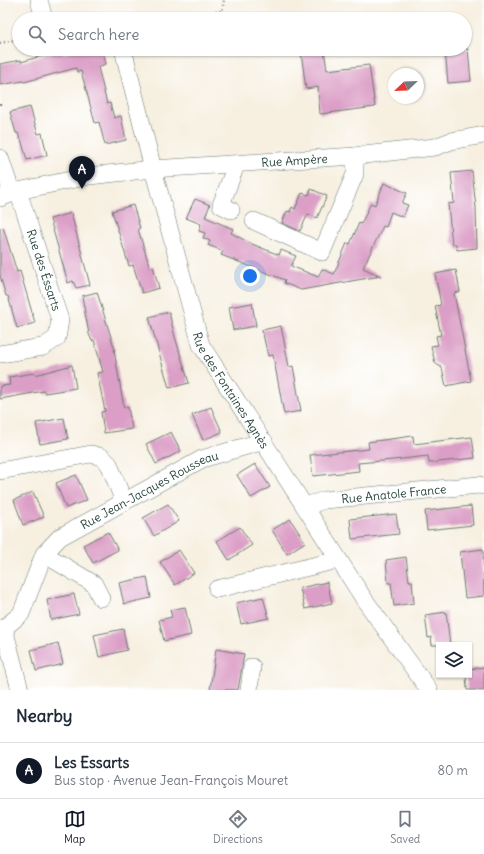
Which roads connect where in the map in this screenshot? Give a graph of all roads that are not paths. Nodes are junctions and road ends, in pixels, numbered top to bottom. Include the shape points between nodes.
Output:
1 (39, 0) edge
2 (42, 12) edge
3 (125, 56) edge
4 (484, 135) edge
5 (435, 147) junction
6 (484, 148) edge
7 (355, 156) junction
8 (0, 158) edge
9 (236, 165) junction
10 (153, 169) junction
11 (10, 194) edge
12 (231, 210) dead end
13 (254, 221) dead end
14 (0, 354) edge
15 (264, 441) junction
16 (0, 471) edge
17 (484, 486) edge
18 (124, 502) junction
19 (305, 506) junction
20 (44, 554) junction
21 (338, 560) junction
22 (217, 589) dead end
23 (101, 598) dead end
24 (2, 628) edge
25 (252, 667) dead end
26 (20, 690) edge
27 (249, 690) edge
28 (429, 690) edge

1 - 2 street
3 - 10 street, Rue des Fontaines Agnès
4 - 5 street, Rue Ampère via 451,141
5 - 6 street, Rue Ampère via 457,150
5 - 7 street, Rue Ampère
7 - 9 street, Rue Ampère
7 - 13 street via 355,174 322,252
8 - 11 street, Rue des Éssarts
9 - 10 street, Rue Ampère
9 - 12 street via 221,205
10 - 11 street, Rue Ampère via 89,176
10 - 15 street, Rue des Fontaines Agnès via 201,345
11 - 14 street, Rue des Éssarts via 60,320 57,338 43,347
15 - 18 street, Rue Jean-Jacques Rousseau via 202,459
15 - 19 street, Rue des Fontaines Agnès
16 - 18 street via 91,454 102,457 109,464
17 - 19 street, Rue Anatole France via 325,500
18 - 20 street, Rue Jean-Jacques Rousseau via 60,537
19 - 21 street, Rue des Fontaines Agnès
20 - 23 street via 94,584
20 - 24 street, Rue Jean-Jacques Rousseau via 21,614
21 - 22 street
21 - 28 street, Rue des Fontaines Agnès
24 - 26 street
25 - 27 street

